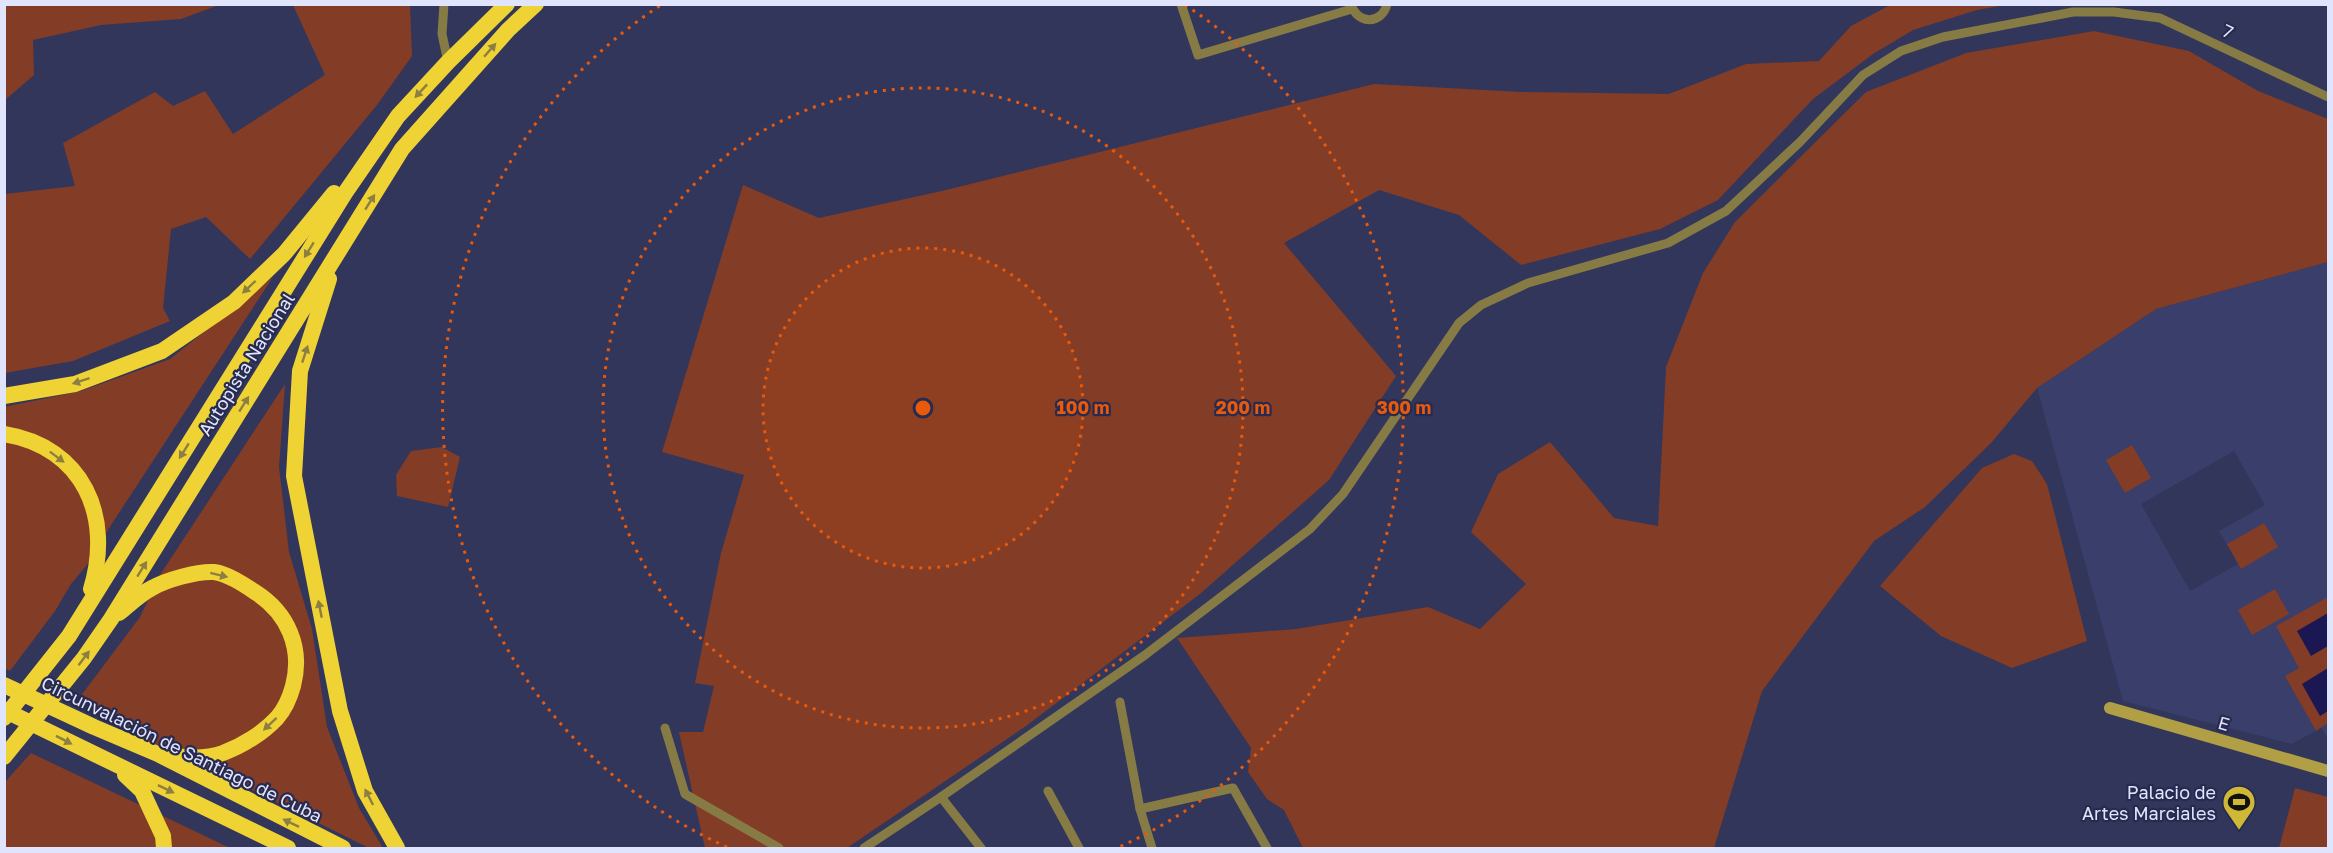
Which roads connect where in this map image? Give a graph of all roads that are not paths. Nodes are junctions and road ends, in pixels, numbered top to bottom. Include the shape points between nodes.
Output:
1 (444, 4) edge
2 (507, 4) edge
3 (536, 4) edge
4 (1181, 4) edge
5 (1387, 4) edge
6 (1352, 7) edge
7 (448, 62) junction
8 (2328, 98) edge
9 (398, 116) junction
10 (341, 248) junction
11 (4, 396) edge
12 (4, 434) edge
13 (111, 619) junction
14 (69, 636) junction
15 (4, 684) edge
16 (1120, 702) dead end
17 (2110, 708) dead end
18 (4, 710) edge
19 (4, 718) edge
20 (664, 728) dead end
21 (160, 755) junction
22 (4, 757) edge
23 (113, 764) junction
24 (2328, 771) edge
25 (1048, 791) dead end
26 (941, 797) junction
27 (1140, 809) junction
28 (165, 849) edge
29 (288, 849) edge
30 (343, 849) edge
31 (397, 849) edge
32 (779, 849) edge
33 (864, 849) edge
34 (981, 849) edge
35 (1079, 849) edge
36 (1152, 849) edge
37 (1267, 849) edge

1 - 7 street via 442,34
2 - 7 highway, Autopista Nacional
10 -> 3 highway, Autopista Nacional via 402,149
4 - 6 street via 1198,55
5 - 6 street via 1383,14 1372,20 1360,18
7 -> 9 highway, Autopista Nacional
8 - 26 street, 7 via 2160,18 2114,12 2073,12 1943,38 1901,51 1863,75 1800,142 1726,211 1668,243 1528,283 1481,305 1459,323 1343,495 1310,529 1181,628
9 -> 11 highway via 284,254 234,302 162,351 75,384
9 -> 14 highway, Autopista Nacional via 345,193
13 -> 10 highway, Autopista Nacional
31 -> 10 highway via 365,791 340,711 294,476 300,371
12 -> 14 highway via 44,447 72,468 89,494 98,526 98,564 88,598
13 -> 21 highway via 152,588 183,576 214,572 238,581 267,600 286,623 295,644 297,671 290,695 278,717 261,733 224,752 201,758
22 -> 13 highway, Autopista Nacional
14 - 19 highway, Autopista Nacional
15 - 21 highway, Circunvalación de Santiago de Cuba
16 - 27 street
17 - 24 street, E
18 -> 23 highway
20 - 32 street via 685,794
30 -> 21 highway, Circunvalación de Santiago de Cuba
23 - 28 highway via 142,791
23 -> 29 highway
25 - 35 street
26 - 33 street, 7
26 - 34 street
27 - 36 street
27 - 37 street via 1233,788

